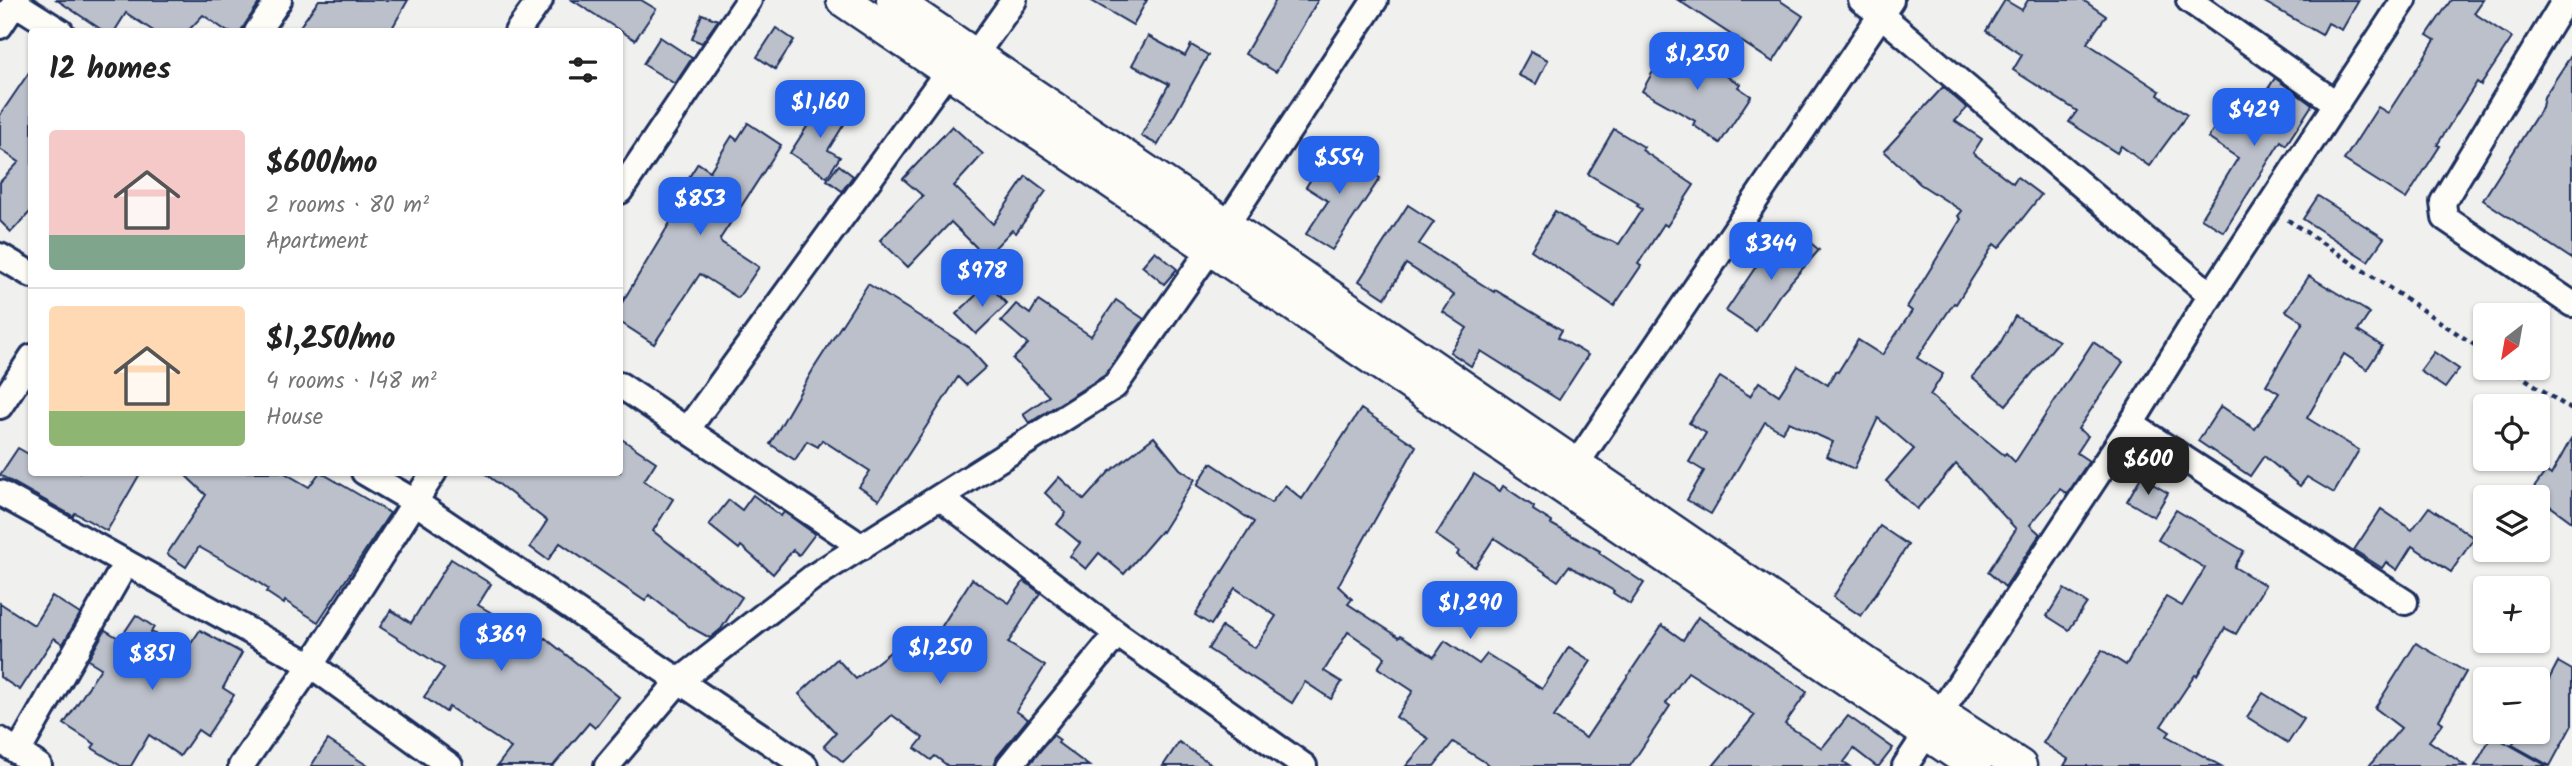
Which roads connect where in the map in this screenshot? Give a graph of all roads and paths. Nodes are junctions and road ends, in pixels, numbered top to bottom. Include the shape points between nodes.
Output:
1 (279, 0) edge
2 (540, 0) edge
3 (749, 0) edge
4 (844, 0) edge
5 (893, 0) edge
6 (1014, 0) edge
7 (1375, 0) edge
8 (1861, 0) edge
9 (2189, 0) edge
10 (2404, 0) edge
11 (2565, 0) edge
12 (1886, 7) edge
13 (7, 13) edge
14 (50, 28) edge
15 (260, 28) edge
16 (520, 28) edge
17 (975, 55) junction
18 (948, 71) junction
19 (2337, 104) junction
20 (623, 187) edge
21 (2270, 208) junction
22 (1219, 236) junction
23 (0, 256) edge
24 (28, 273) edge
25 (2211, 295) junction
26 (2572, 304) edge
27 (2473, 344) edge
28 (28, 364) edge
29 (2527, 380) edge
30 (623, 387) edge
31 (0, 406) edge
32 (2572, 410) edge
33 (2131, 424) junction
34 (687, 430) junction
35 (1576, 466) junction
36 (371, 476) edge
37 (431, 476) edge
38 (0, 493) edge
39 (941, 498) junction
40 (415, 502) junction
41 (862, 547) junction
42 (126, 563) junction
43 (2405, 602) dead end
44 (1117, 634) junction
45 (311, 665) junction
46 (678, 682) junction
47 (1933, 724) junction
48 (9, 746) edge
49 (39, 766) edge
50 (241, 766) edge
51 (450, 766) edge
52 (607, 766) edge
53 (805, 766) edge
54 (1009, 766) edge
55 (1304, 766) edge
56 (1905, 766) edge
57 (1975, 766) edge
58 (2020, 766) edge

1 - 15 street
2 - 16 street
3 - 20 street
4 - 18 main road
5 - 17 main road
6 - 17 street
7 - 22 street
8 - 12 street
9 - 19 street
10 - 19 street
11 - 26 street via 2443,202 2445,218
12 - 25 street
12 - 35 street
13 - 14 street
17 - 22 main road
18 - 22 main road
18 - 34 street
19 - 21 street
21 - 25 street
21 - 27 path
22 - 35 main road
22 - 39 street via 1115,386
22 - 47 main road
23 - 24 street
25 - 33 street
28 - 31 street
29 - 32 path
30 - 34 street
33 - 43 street
33 - 47 street
34 - 41 street
35 - 47 main road
36 - 40 street
37 - 40 street
38 - 42 street
39 - 41 street
39 - 44 street
40 - 45 street
40 - 46 street
41 - 46 street via 813,577
42 - 45 street
42 - 48 street
44 - 54 street
44 - 55 street
45 - 50 street
45 - 51 street
46 - 52 street
46 - 53 street
47 - 56 street
47 - 57 main road
47 - 58 main road
48 - 49 street

